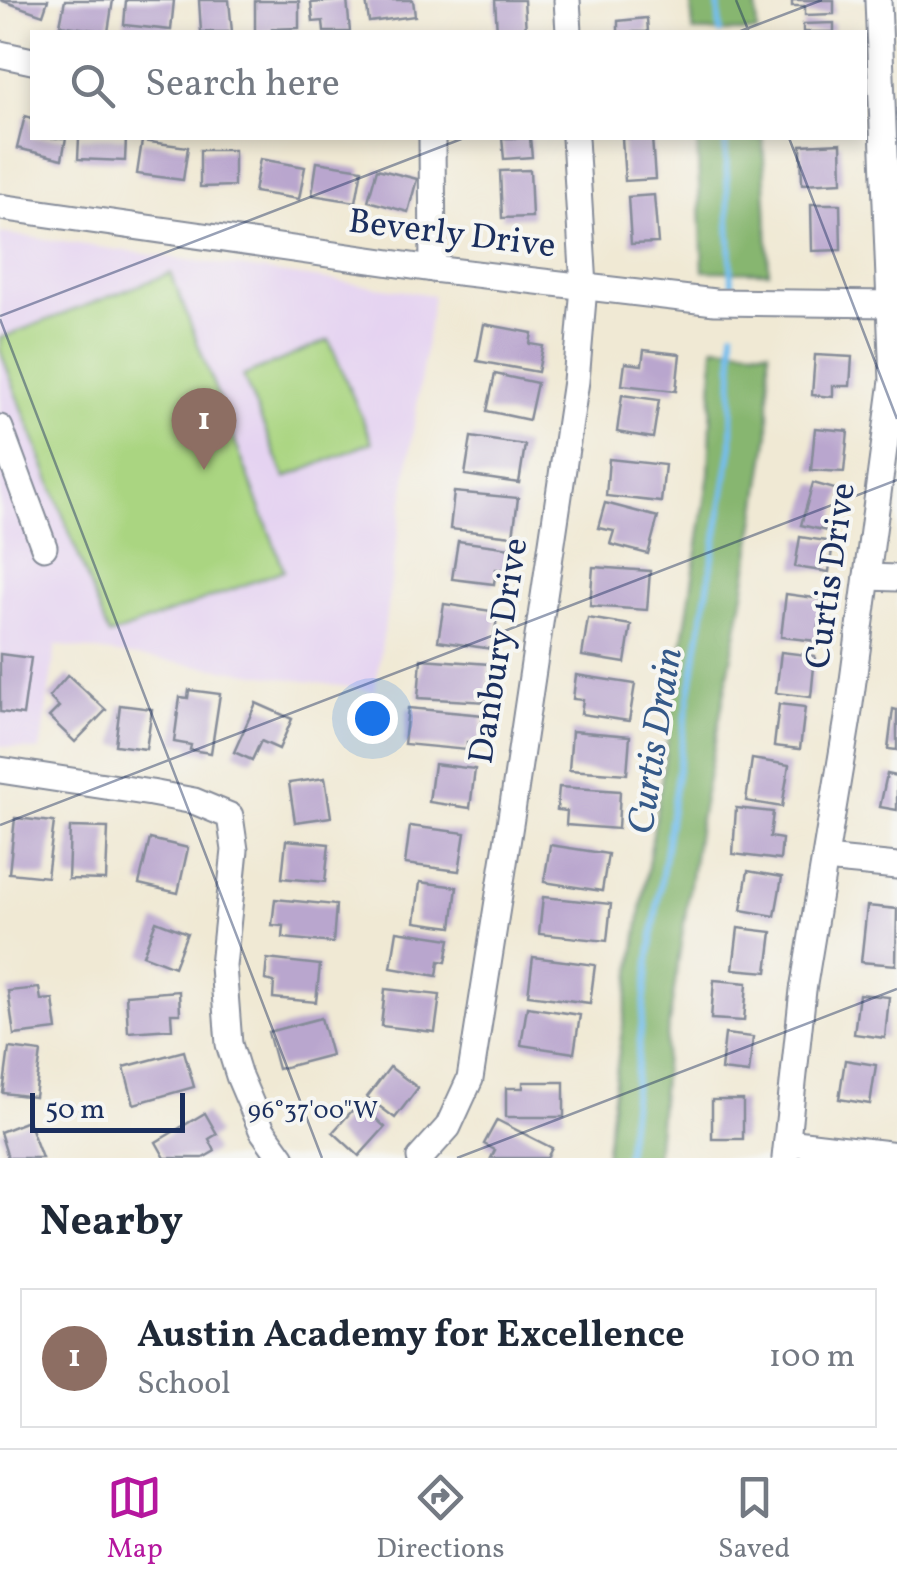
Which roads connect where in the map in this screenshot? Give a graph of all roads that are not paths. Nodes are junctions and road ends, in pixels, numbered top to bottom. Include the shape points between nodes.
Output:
1 (567, 0) edge
2 (885, 12) edge
3 (569, 30) edge
4 (0, 54) edge
5 (30, 61) edge
6 (432, 140) edge
7 (576, 140) edge
8 (0, 208) edge
9 (432, 269) junction
10 (584, 287) junction
11 (894, 304) edge
12 (0, 428) edge
13 (44, 548) dead end
14 (867, 577) junction
15 (897, 578) edge
16 (0, 770) edge
17 (825, 859) junction
18 (897, 866) edge
19 (786, 1150) edge
20 (897, 1155) edge
21 (282, 1158) edge
22 (420, 1158) edge

1 - 3 street
2 - 11 street, Curtis Drive
4 - 5 street
6 - 9 street
7 - 10 street, Danbury Drive
8 - 9 street, Beverly Drive
9 - 10 street, Beverly Drive
10 - 11 street, Beverly Drive via 715,302
10 - 22 street, Danbury Drive via 576,380 470,1079 448,1127
11 - 14 street, Curtis Drive via 893,381
12 - 13 street
14 - 15 street
14 - 17 street, Curtis Drive
16 - 21 street via 151,792 230,816 234,850 222,966 229,1044 262,1130
17 - 18 street
17 - 19 street, Curtis Drive
19 - 20 street

